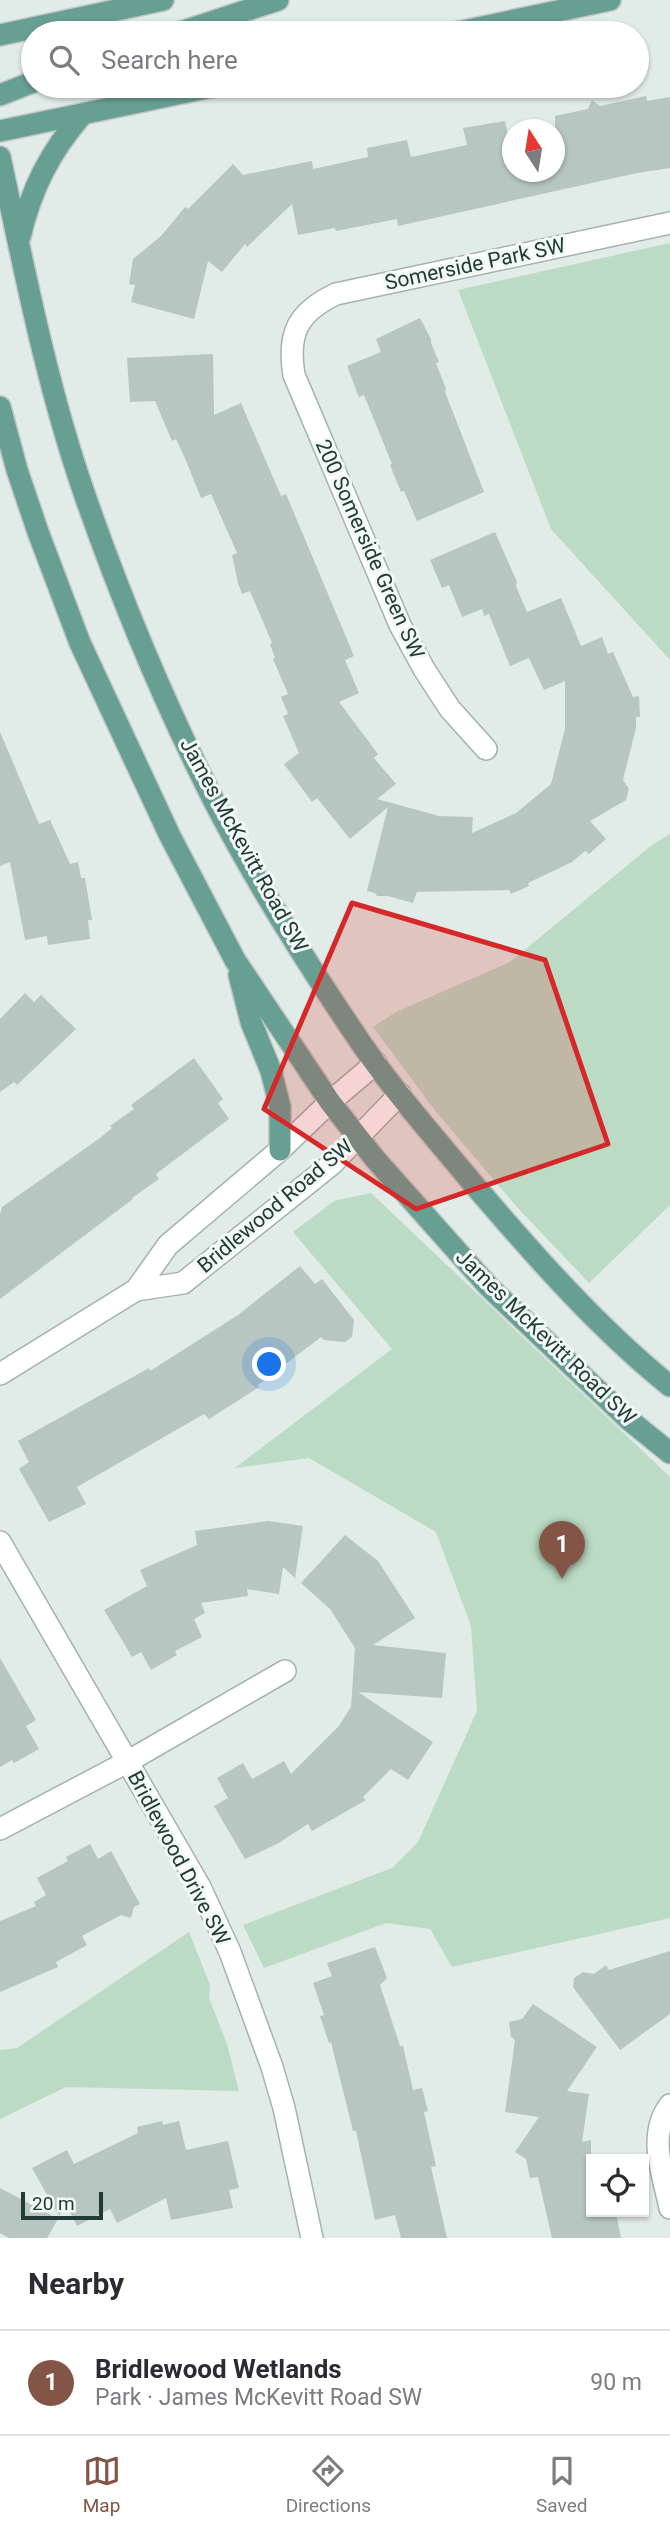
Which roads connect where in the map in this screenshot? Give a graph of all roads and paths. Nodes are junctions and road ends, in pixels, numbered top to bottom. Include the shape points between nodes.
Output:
1 (163, 0) edge
2 (278, 0) edge
3 (610, 0) edge
4 (65, 21) edge
5 (214, 21) edge
6 (511, 21) edge
7 (21, 30) edge
8 (0, 35) edge
9 (21, 87) edge
10 (0, 95) edge
11 (162, 98) edge
12 (82, 116) junction
13 (0, 131) edge
14 (0, 156) edge
15 (670, 223) edge
16 (18, 246) junction
17 (295, 332) joint
18 (0, 407) edge
19 (486, 749) dead end
20 (235, 960) junction
21 (376, 1063) junction
22 (400, 1094) junction
23 (330, 1102) junction
24 (358, 1138) junction
25 (280, 1150) junction
26 (136, 1290) junction
27 (0, 1374) edge
28 (670, 1386) edge
29 (670, 1454) edge
30 (0, 1542) edge
31 (285, 1671) dead end
32 (127, 1762) junction
33 (0, 1829) edge
34 (670, 2105) edge
35 (670, 2208) edge
36 (312, 2238) edge

1 - 4 main road
2 - 5 main road
3 - 6 main road
7 - 8 main road
9 - 10 main road
11 - 12 main road
12 - 13 main road
12 - 16 main road via 44,165 26,209
14 - 16 main road, James McKevitt Road SW
15 - 17 street, Somerside Park SW via 336,294 309,311
16 - 21 main road, James McKevitt Road SW via 83,488 136,631 198,770 241,849
17 - 19 street, 200 Somerside Green SW via 291,344 294,375 400,625 450,709
18 - 20 main road, James McKevitt Road SW via 25,495 80,643 170,836
20 - 23 main road, James McKevitt Road SW
20 - 25 main road via 280,1107
21 - 22 main road, James McKevitt Road SW
21 - 23 street, Bridlewood Road SW
22 - 24 street, Bridlewood Road SW
22 - 28 main road, James McKevitt Road SW via 516,1234 590,1312
23 - 24 main road, James McKevitt Road SW
23 - 25 street, Bridlewood Road SW
24 - 26 street, Bridlewood Road SW via 183,1283
24 - 29 main road, James McKevitt Road SW via 489,1287
25 - 26 street, Bridlewood Road SW via 168,1245
26 - 27 street, Bridlewood Road SW
30 - 32 street, Bridlewood Drive SW
31 - 32 street
32 - 33 street
32 - 36 street, Bridlewood Drive SW via 200,1887 248,1998 284,2108
34 - 35 street via 659,2125 658,2149

